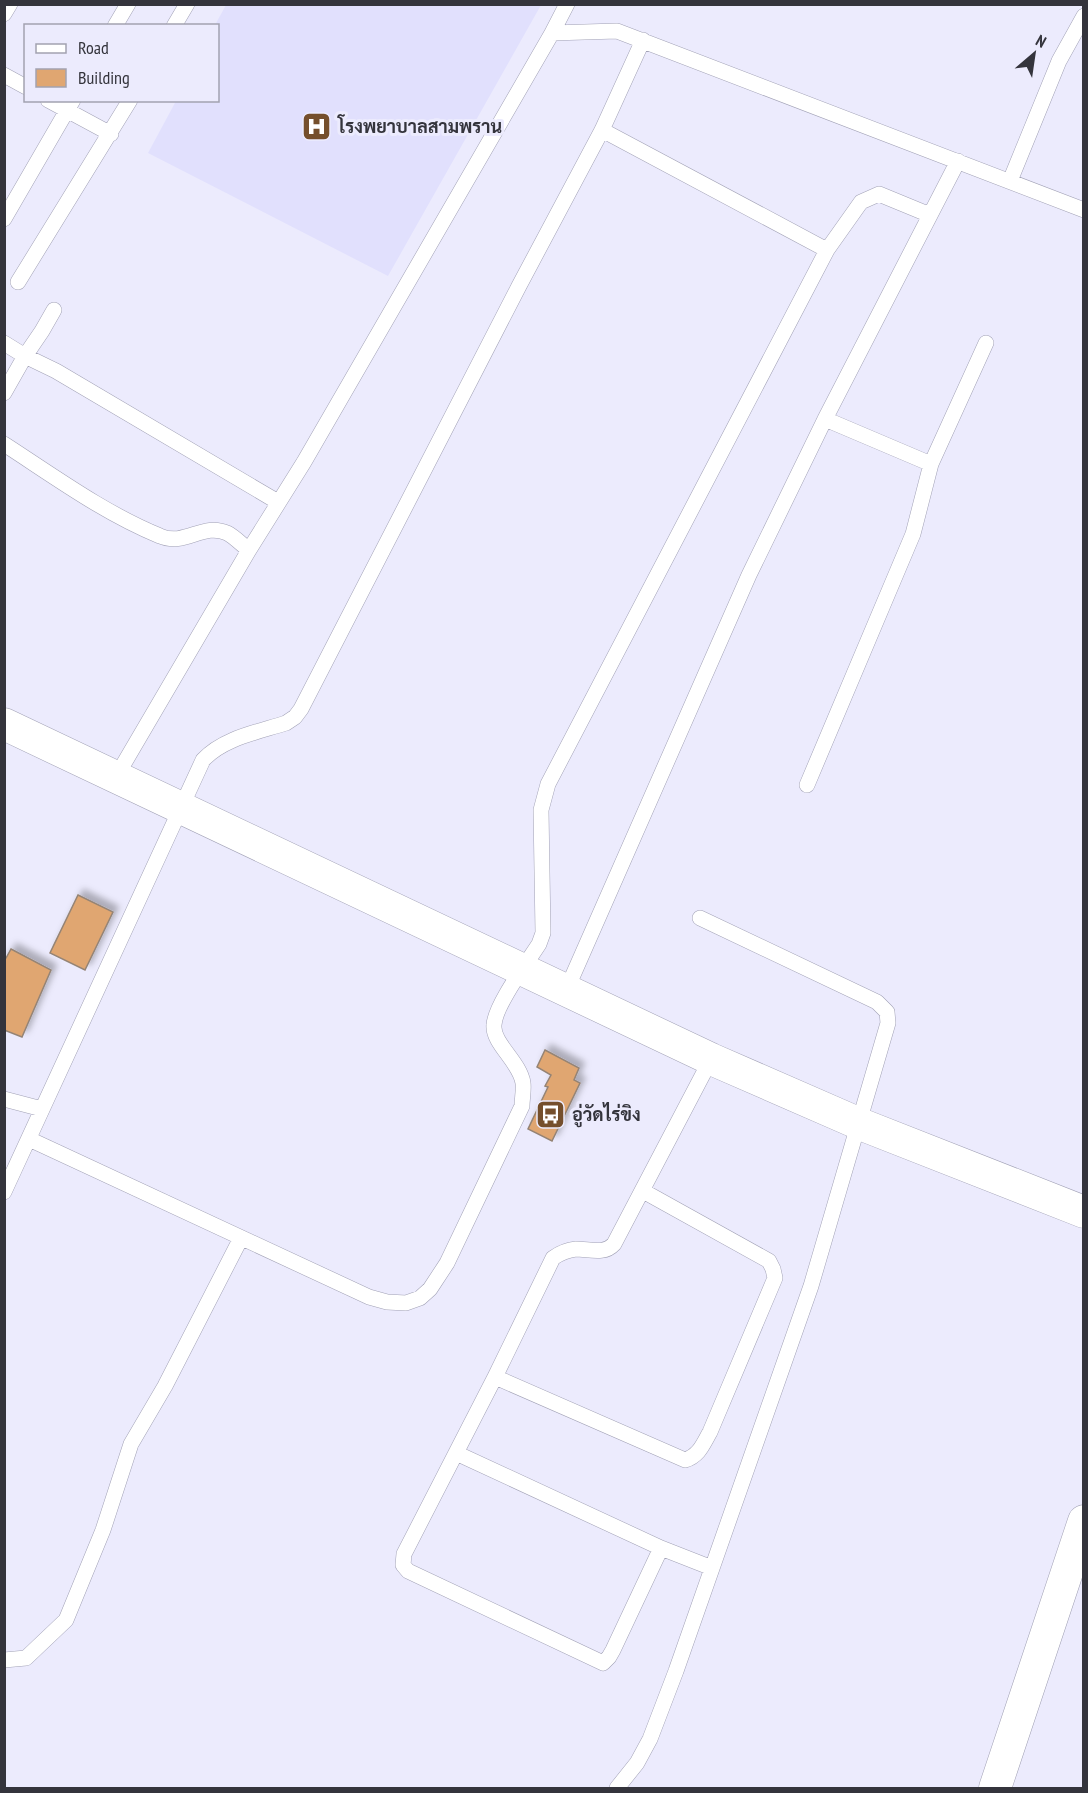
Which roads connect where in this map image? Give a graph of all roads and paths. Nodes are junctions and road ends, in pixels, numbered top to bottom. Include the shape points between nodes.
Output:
1 (10, 4) edge
2 (128, 4) edge
3 (187, 4) edge
4 (567, 4) edge
5 (4, 14) edge
6 (1083, 16) edge
7 (117, 24) edge
8 (175, 24) edge
9 (552, 33) junction
10 (644, 40) junction
11 (4, 75) edge
12 (24, 86) edge
13 (129, 102) edge
14 (69, 106) edge
15 (602, 130) junction
16 (111, 134) junction
17 (958, 161) junction
18 (1010, 181) junction
19 (1083, 210) edge
20 (930, 215) junction
21 (4, 219) edge
22 (827, 250) junction
23 (18, 282) dead end
24 (54, 310) dead end
25 (4, 343) edge
26 (986, 343) dead end
27 (25, 356) junction
28 (4, 393) edge
29 (825, 419) junction
30 (4, 444) edge
31 (931, 464) junction
32 (278, 502) junction
33 (249, 550) junction
34 (4, 724) edge
35 (116, 777) junction
36 (807, 785) dead end
37 (181, 808) junction
38 (700, 918) dead end
39 (523, 971) junction
40 (566, 991) junction
41 (711, 1059) junction
42 (4, 1099) edge
43 (42, 1109) junction
44 (865, 1126) junction
45 (29, 1139) junction
46 (644, 1191) junction
47 (4, 1192) edge
48 (1083, 1212) edge
49 (241, 1238) junction
50 (495, 1377) junction
51 (456, 1453) junction
52 (1083, 1521) edge
53 (661, 1548) junction
54 (712, 1568) junction
55 (4, 1660) edge
56 (617, 1788) edge
57 (995, 1788) edge

1 - 5 lane
2 - 7 lane
3 - 8 lane
4 - 9 lane
6 - 18 lane via 1059,61
9 - 10 lane via 617,31
9 - 32 lane
10 - 15 lane
10 - 17 lane
11 - 12 lane
13 - 16 lane
14 - 16 lane
14 - 21 lane
15 - 22 lane
15 - 37 lane via 301,709 286,723 222,744 212,751 203,760
16 - 23 lane
17 - 18 lane
17 - 20 lane
18 - 19 lane
20 - 22 lane via 879,194 861,202
20 - 29 lane
22 - 39 lane via 548,784 541,810 543,933
24 - 27 lane
25 - 27 lane
26 - 31 lane
27 - 28 lane
27 - 32 lane
29 - 31 lane
29 - 40 lane via 749,575
30 - 33 lane via 102,509 162,537 182,539 216,529
31 - 36 lane via 913,534
32 - 33 lane
33 - 35 lane
34 - 35 street
35 - 37 street
37 - 39 street
37 - 43 lane
38 - 44 lane via 883,1006 888,1023
39 - 40 street
39 - 49 lane via 500,1006 493,1026 518,1067 523,1082 522,1106 447,1263 430,1289 406,1303 387,1302
40 - 41 street
41 - 44 street
41 - 46 lane
42 - 43 lane
43 - 45 lane
44 - 48 street
44 - 54 lane
45 - 47 lane
45 - 49 lane
46 - 50 lane via 610,1249 574,1249 553,1258
46 - 50 lane via 769,1262 775,1278 699,1452 685,1460
49 - 55 lane via 131,1444 103,1530 66,1620 26,1658
50 - 51 lane
51 - 53 lane
51 - 53 lane via 404,1554 403,1565 408,1571 598,1662 609,1658
52 - 57 street
53 - 54 lane
54 - 56 lane via 650,1739

